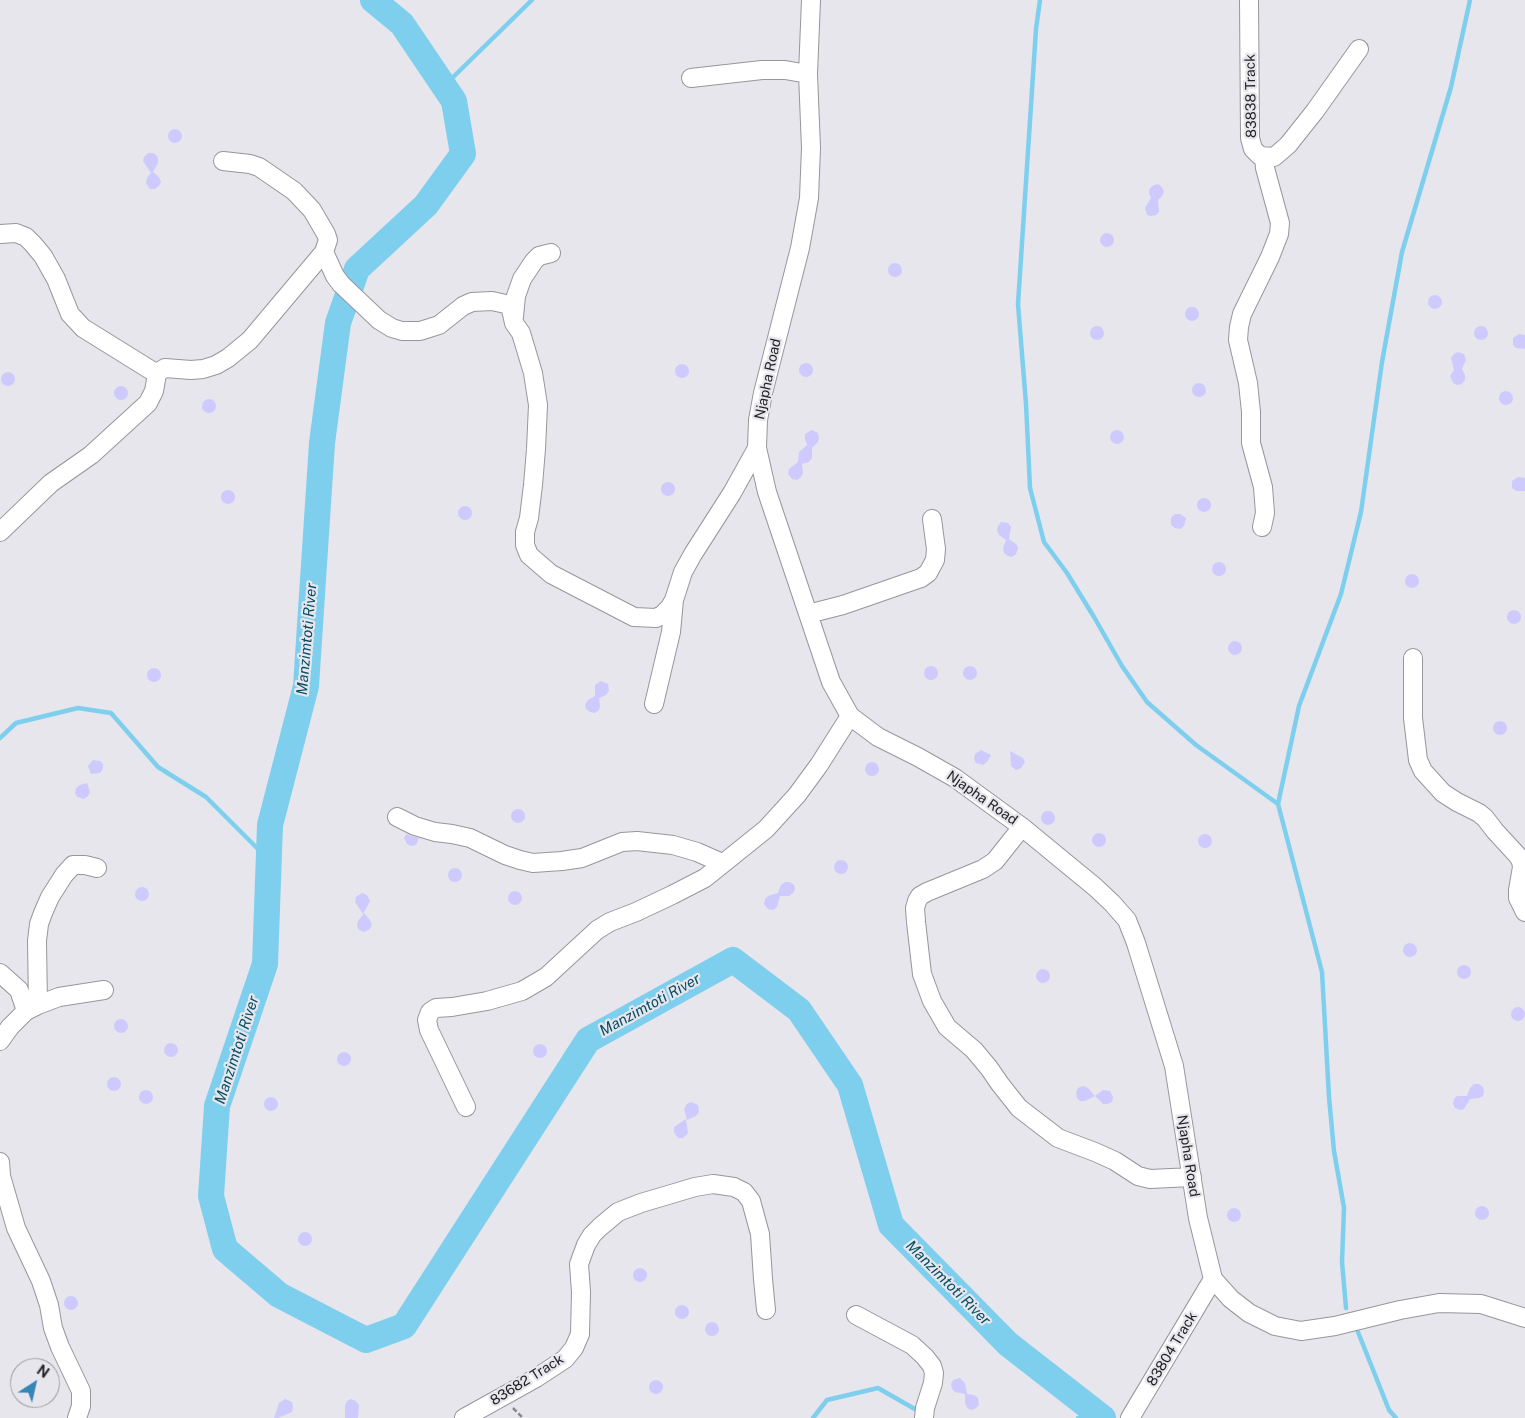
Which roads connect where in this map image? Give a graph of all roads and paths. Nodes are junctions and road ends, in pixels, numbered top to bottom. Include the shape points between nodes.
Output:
1 (811, 0) edge
2 (1250, 0) edge
3 (1359, 49) dead end
4 (808, 74) junction
5 (691, 78) dead end
6 (1264, 157) junction
7 (223, 161) dead end
8 (0, 234) edge
9 (324, 252) junction
10 (551, 253) dead end
11 (514, 322) junction
12 (157, 374) junction
13 (757, 448) junction
14 (932, 520) dead end
15 (1262, 527) dead end
16 (0, 532) edge
17 (674, 600) junction
18 (808, 614) junction
19 (1413, 658) dead end
20 (654, 704) dead end
21 (850, 716) junction
22 (396, 817) dead end
23 (1022, 827) junction
24 (722, 863) junction
25 (97, 868) dead end
26 (1525, 912) edge
27 (0, 973) edge
28 (104, 990) dead end
29 (32, 1008) junction
30 (0, 1040) edge
31 (466, 1107) dead end
32 (0, 1162) edge
33 (1192, 1177) junction
34 (1214, 1279) junction
35 (766, 1310) dead end
36 (856, 1315) dead end
37 (1525, 1318) edge
38 (1134, 1412) edge
39 (77, 1418) edge
40 (464, 1418) edge
41 (924, 1418) edge

1 - 4 street, Njapha Road
2 - 6 street, 83838 Track via 1250,138 1256,153
3 - 6 street, 83838 Track via 1288,145 1274,157
4 - 5 street via 762,70
4 - 13 street, Njapha Road via 811,148 808,198 800,248 763,393
6 - 15 street via 1280,223 1279,234 1238,327 1248,383 1251,443 1263,487 1265,513
7 - 9 street via 259,167 294,191 312,210 326,234 328,240
8 - 12 street via 16,233 34,244 56,279 70,314 83,328
9 - 11 street via 341,284 392,328 420,331 439,326 463,306 492,300 510,305
9 - 12 street via 250,340 228,358 203,369 166,368
10 - 11 street via 539,256 522,279 516,296
11 - 17 street via 521,333 533,373 538,404 534,485 525,532 529,555 551,574 634,617 656,618 666,612
12 - 16 street via 148,403 91,455 51,483
13 - 17 street via 683,572
13 - 18 street, Njapha Road via 767,492
14 - 18 street via 936,549 928,574 843,605
17 - 20 street via 671,632
18 - 21 street, Njapha Road via 831,682
19 - 26 street via 1413,718 1418,760 1443,793 1485,818 1521,860 1518,898
21 - 23 street, Njapha Road via 878,737 955,778
21 - 24 street via 797,795 766,829
22 - 24 street via 435,832 470,838 505,855 533,863 582,858 622,842 637,841 674,845
23 - 33 street, Njapha Road via 1095,887 1127,920 1174,1066
23 - 33 street via 984,869 926,892 917,901 922,974 932,1001 947,1027 974,1050 1019,1108 1058,1138 1116,1161 1138,1176 1150,1179
24 - 31 street via 705,878 610,922 546,977 522,991 488,1002 436,1008 430,1012 427,1020 429,1030
25 - 29 street via 74,865 64,875 42,912
27 - 29 street via 19,990
28 - 29 street via 59,997
29 - 30 street
32 - 39 street via 16,1228 41,1281 53,1328 81,1391
33 - 34 street, Njapha Road via 1198,1218
34 - 37 street, Njapha Road via 1231,1299 1249,1313 1275,1326 1301,1330 1335,1326 1439,1303 1482,1304
34 - 38 street, 83804 Track
35 - 40 street, 83682 Track via 760,1234 751,1201 744,1192 714,1184 641,1203 618,1212 586,1245 579,1264 580,1334 565,1359
36 - 41 street via 912,1345 932,1366 933,1383

